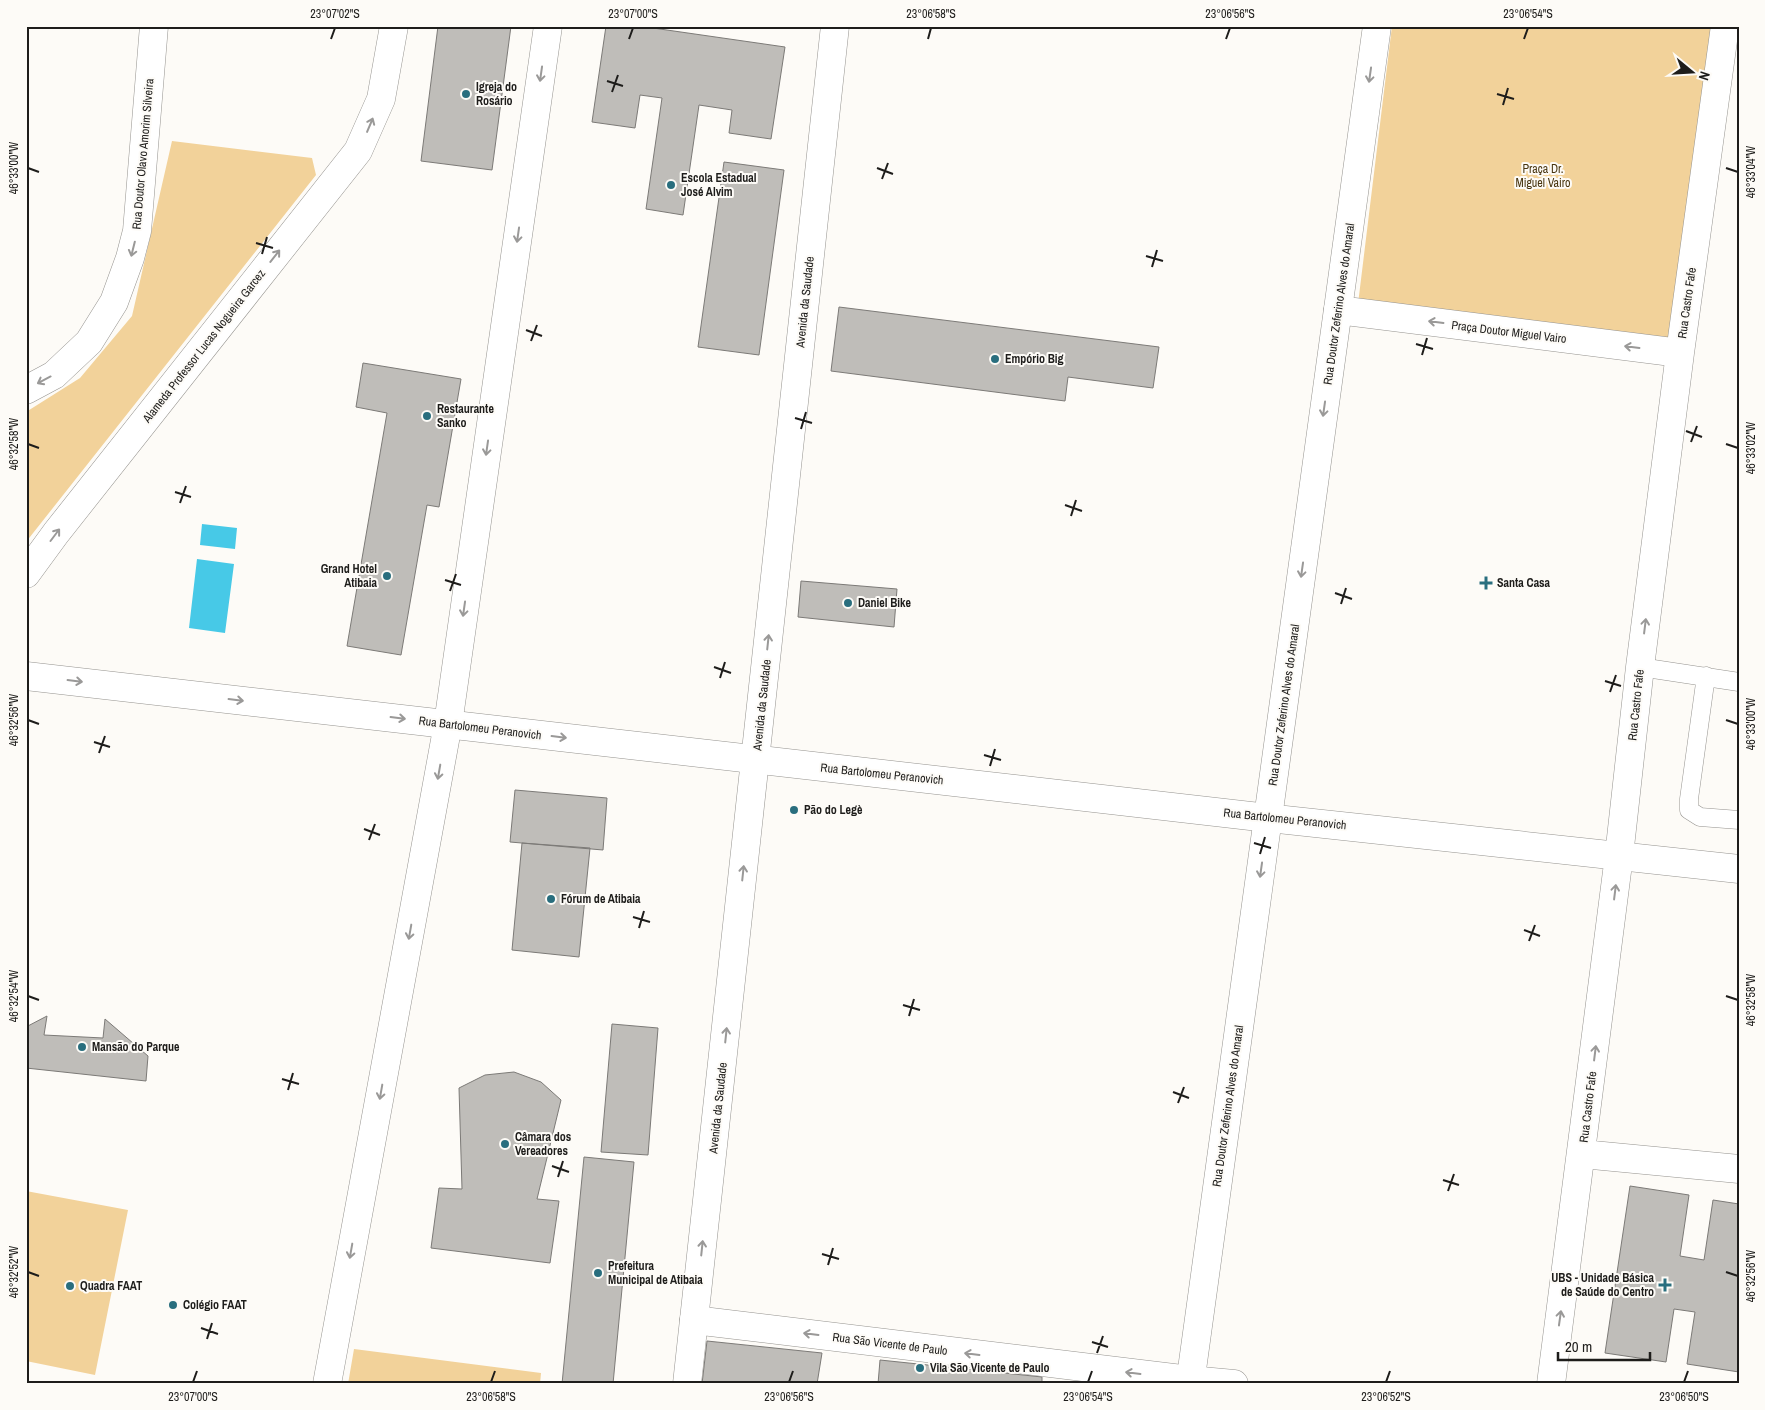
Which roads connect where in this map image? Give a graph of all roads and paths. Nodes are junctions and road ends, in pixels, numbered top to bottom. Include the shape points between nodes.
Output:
1 (154, 26) edge
2 (394, 26) edge
3 (548, 26) edge
4 (835, 26) edge
5 (1377, 26) edge
6 (1725, 26) edge
7 (1338, 310) junction
8 (1680, 353) junction
9 (26, 390) edge
10 (26, 574) edge
11 (1640, 667) junction
12 (26, 676) edge
13 (1706, 676) junction
14 (1739, 682) edge
15 (448, 724) junction
16 (756, 760) junction
17 (1268, 818) junction
18 (1739, 820) edge
19 (1619, 856) junction
20 (1739, 869) edge
21 (1582, 1154) junction
22 (1739, 1169) edge
23 (694, 1320) junction
24 (1190, 1382) edge
25 (327, 1384) edge
26 (687, 1384) edge
27 (1234, 1384) edge
28 (1551, 1384) edge

1 -> 9 street, Rua Doutor Olavo Amorim Silveira via 137,231 130,258 114,302 89,342 54,375
10 -> 2 street, Alameda Professor Lucas Nogueira Garcez via 358,151 381,99
3 -> 15 street
16 -> 4 street, Avenida da Saudade
5 -> 7 street, Rua Doutor Zeferino Alves do Amaral
6 - 8 street, Rua Castro Fafe
8 -> 7 street, Praça Doutor Miguel Vairo
7 -> 17 street, Rua Doutor Zeferino Alves do Amaral
11 -> 8 street, Rua Castro Fafe
11 - 13 lane
11 - 19 street, Rua Castro Fafe
12 -> 15 street, Rua Bartolomeu Peranovich
13 - 14 lane
13 - 18 lane via 1689,810 1700,817
15 -> 16 street, Rua Bartolomeu Peranovich
15 -> 25 street
16 - 17 street, Rua Bartolomeu Peranovich
23 -> 16 street, Avenida da Saudade
17 - 19 street, Rua Bartolomeu Peranovich
17 -> 24 street, Rua Doutor Zeferino Alves do Amaral
19 - 20 street, Rua Bartolomeu Peranovich
21 -> 19 street, Rua Castro Fafe
21 - 22 street
28 -> 21 street, Rua Castro Fafe
24 -> 23 street, Rua São Vicente de Paulo
23 - 26 street, Avenida da Saudade
24 - 27 street, Rua São Vicente de Paulo

